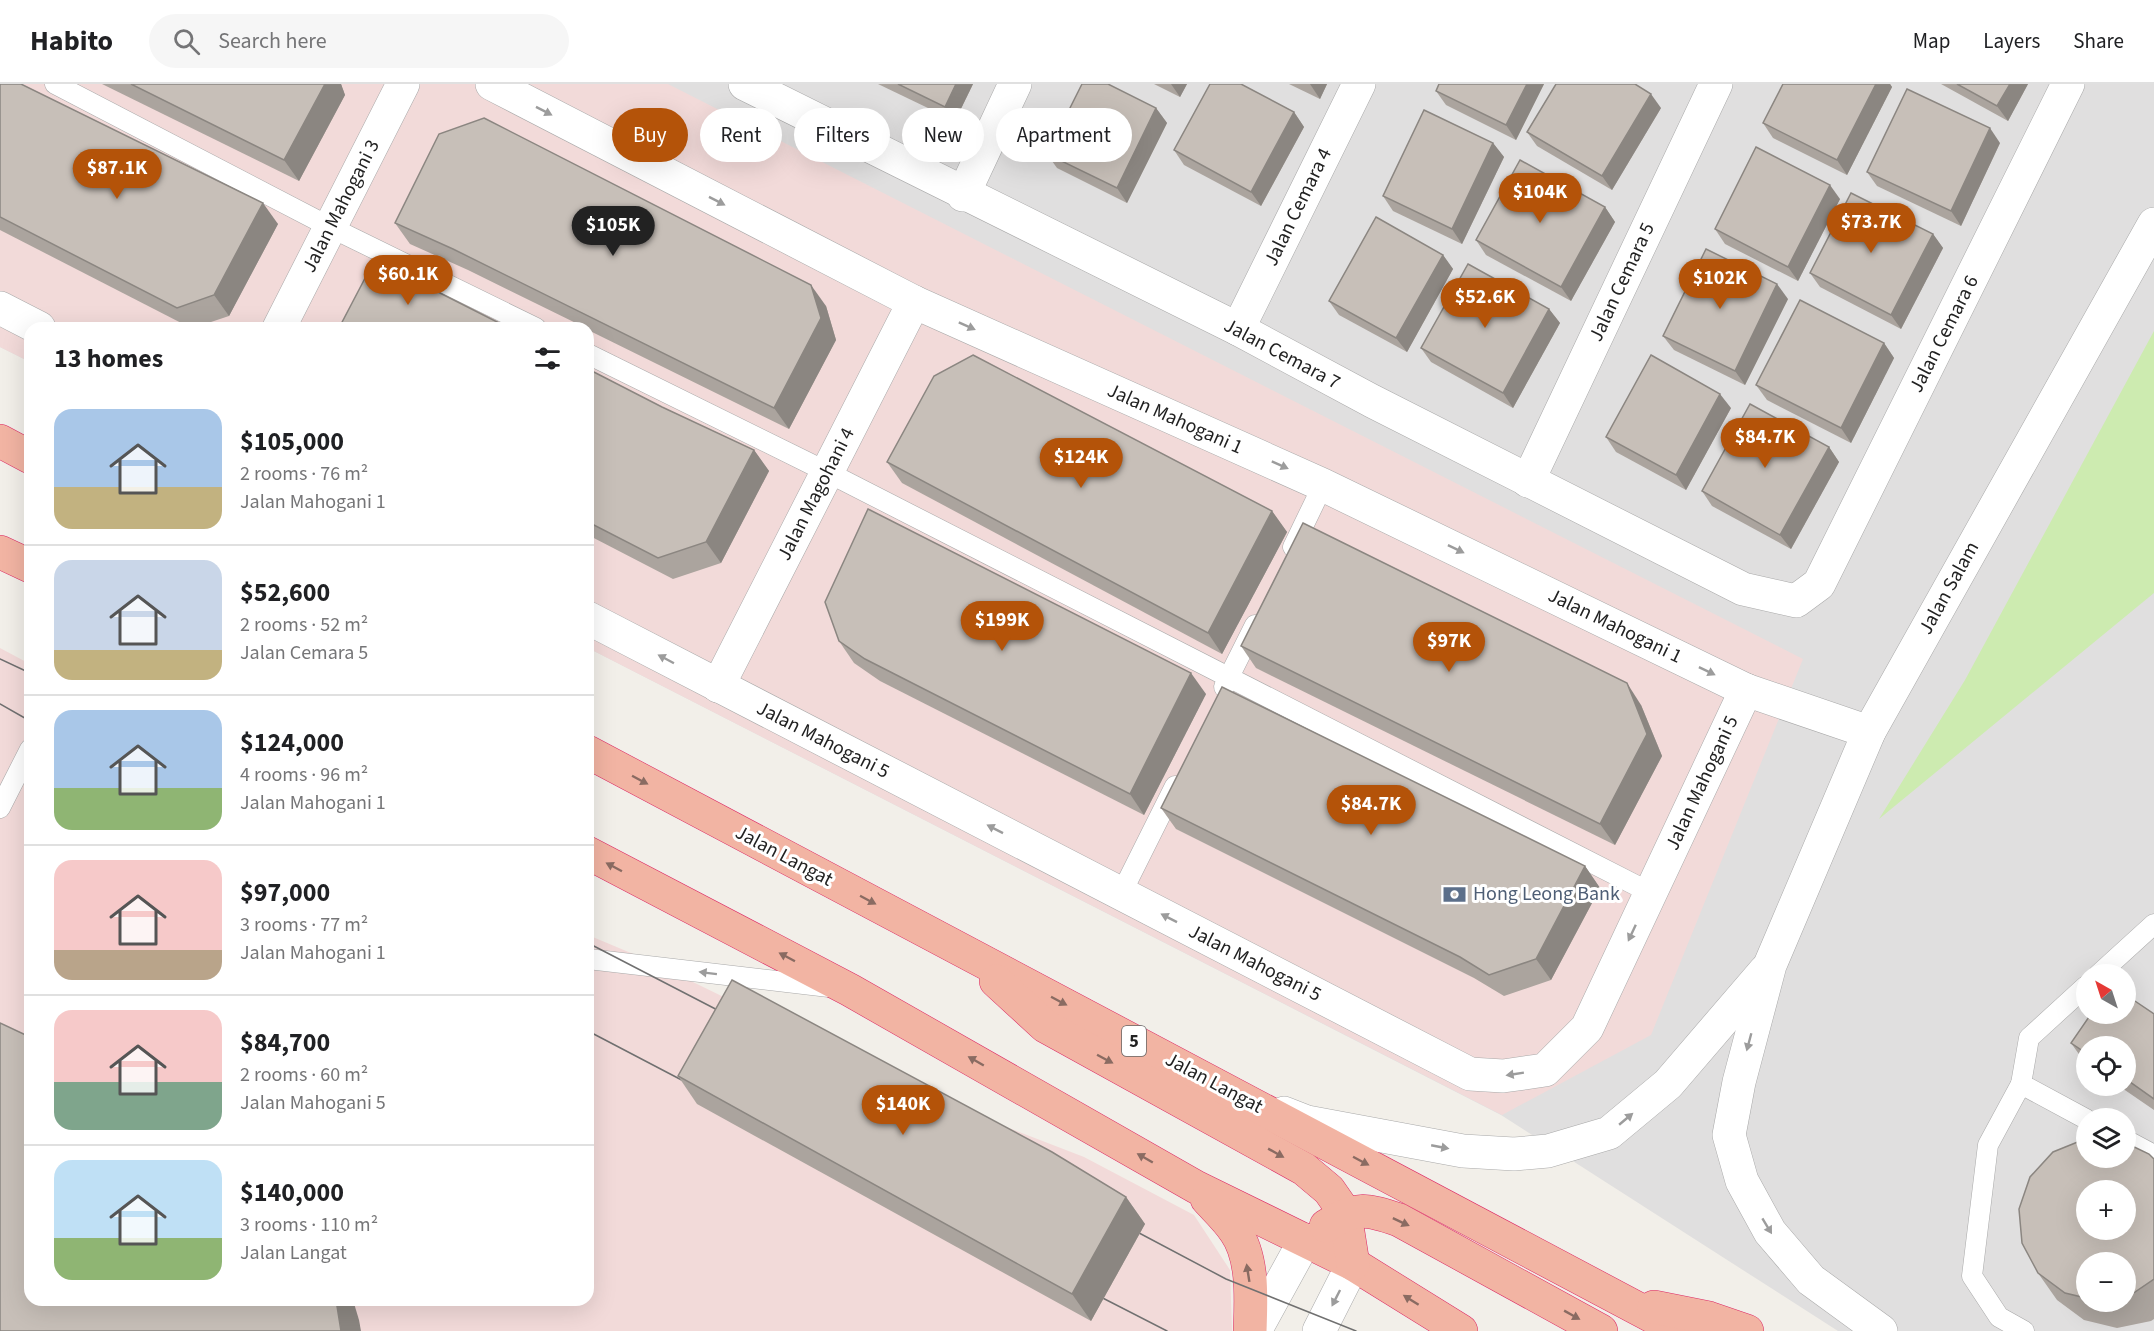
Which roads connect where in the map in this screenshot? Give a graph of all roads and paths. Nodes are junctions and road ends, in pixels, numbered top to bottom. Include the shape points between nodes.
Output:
1 (55, 84) edge
2 (403, 84) edge
3 (492, 84) edge
4 (745, 84) edge
5 (1015, 84) edge
6 (1359, 84) edge
7 (1716, 84) edge
8 (2068, 84) edge
9 (963, 195) junction
10 (2154, 224) edge
11 (330, 227) junction
12 (914, 302) junction
13 (0, 308) edge
14 (27, 322) edge
15 (282, 322) edge
16 (525, 322) edge
17 (1238, 329) junction
18 (594, 357) edge
19 (0, 441) edge
20 (24, 454) edge
21 (827, 472) junction
22 (1528, 481) junction
23 (1323, 484) junction
24 (0, 552) edge
25 (1287, 560) edge
26 (24, 563) edge
27 (1819, 584) joint
28 (1266, 603) edge
29 (594, 621) edge
30 (1229, 678) junction
31 (718, 686) junction
32 (1746, 690) junction
33 (1214, 708) edge
34 (1869, 732) junction
35 (594, 755) edge
36 (24, 761) edge
37 (1183, 770) edge
38 (0, 808) edge
39 (594, 856) edge
40 (1651, 893) junction
41 (1121, 894) junction
42 (2154, 924) edge
43 (959, 948) junction
44 (594, 960) edge
45 (2110, 964) edge
46 (1770, 965) junction
47 (850, 990) junction
48 (2076, 995) edge
49 (2021, 1084) junction
50 (1241, 1098) junction
51 (2076, 1114) edge
52 (2136, 1145) edge
53 (2154, 1155) edge
54 (1196, 1187) junction
55 (1345, 1213) junction
56 (1305, 1240) junction
57 (1353, 1264) junction
58 (1625, 1302) junction
59 (1250, 1331) edge
60 (1256, 1331) edge
61 (1319, 1331) edge
62 (1461, 1331) edge
63 (1601, 1331) edge
64 (1680, 1331) edge
65 (1747, 1331) edge
66 (1881, 1331) edge
67 (2024, 1331) edge

1 - 11 lane
2 - 11 street, Jalan Mahogani 3
3 -> 12 street, Jalan Mahogani 1
4 - 9 street, Jalan Cemara 7
5 - 9 street
6 - 17 street, Jalan Cemara 4
7 - 22 street, Jalan Cemara 5
8 - 27 street, Jalan Cemara 6
9 - 17 street, Jalan Cemara 7
10 - 34 street, Jalan Salam
11 - 15 street, Jalan Mahogani 3
11 - 16 lane
12 - 21 street, Jalan Magohani 4
12 -> 23 street, Jalan Mahogani 1
13 - 14 street
17 - 22 street, Jalan Cemara 7
18 - 21 lane
19 - 20 highway
21 - 30 lane
21 - 31 street, Jalan Magohani 4
22 - 27 street, Jalan Cemara 7 via 1743,590 1796,601
23 - 25 lane
23 -> 32 street, Jalan Mahogani 1
24 - 26 highway
28 - 30 lane
31 -> 29 street, Jalan Mahogani 5
30 - 33 lane
30 - 40 lane
41 -> 31 street, Jalan Mahogani 5
32 - 34 street, Jalan Mahogani 1
32 - 40 street, Jalan Mahogani 5
34 - 46 street, Jalan Salam
35 -> 43 highway, Jalan Langat / 5
36 - 38 lane
37 - 41 lane
47 -> 39 highway
40 -> 41 street, Jalan Mahogani 5 via 1587,1028 1545,1070 1503,1076 1470,1074
42 - 45 lane
43 -> 50 highway, Jalan Langat / 5
43 -> 55 highway, 5 via 1045,1026 1304,1169 1329,1190
47 -> 44 lane
50 -> 46 street via 1307,1122 1463,1151 1548,1151 1609,1133 1668,1084
46 -> 66 street via 1729,1135 1742,1181 1770,1232 1811,1280
54 -> 47 highway
48 - 49 lane via 2029,1038
49 - 51 lane
49 - 67 lane via 1988,1145 1972,1276 1999,1317
50 -> 58 highway, Jalan Langat / 5
52 - 53 lane
54 - 56 highway
59 -> 54 highway via 1252,1294 1240,1242 1236,1232
55 - 56 highway
55 - 57 highway
55 -> 63 highway via 1366,1209 1399,1220
56 - 57 highway
56 - 60 street
57 -> 61 street
62 -> 57 highway
58 - 64 highway, Jalan Langat / 5
58 - 65 highway via 1709,1318

